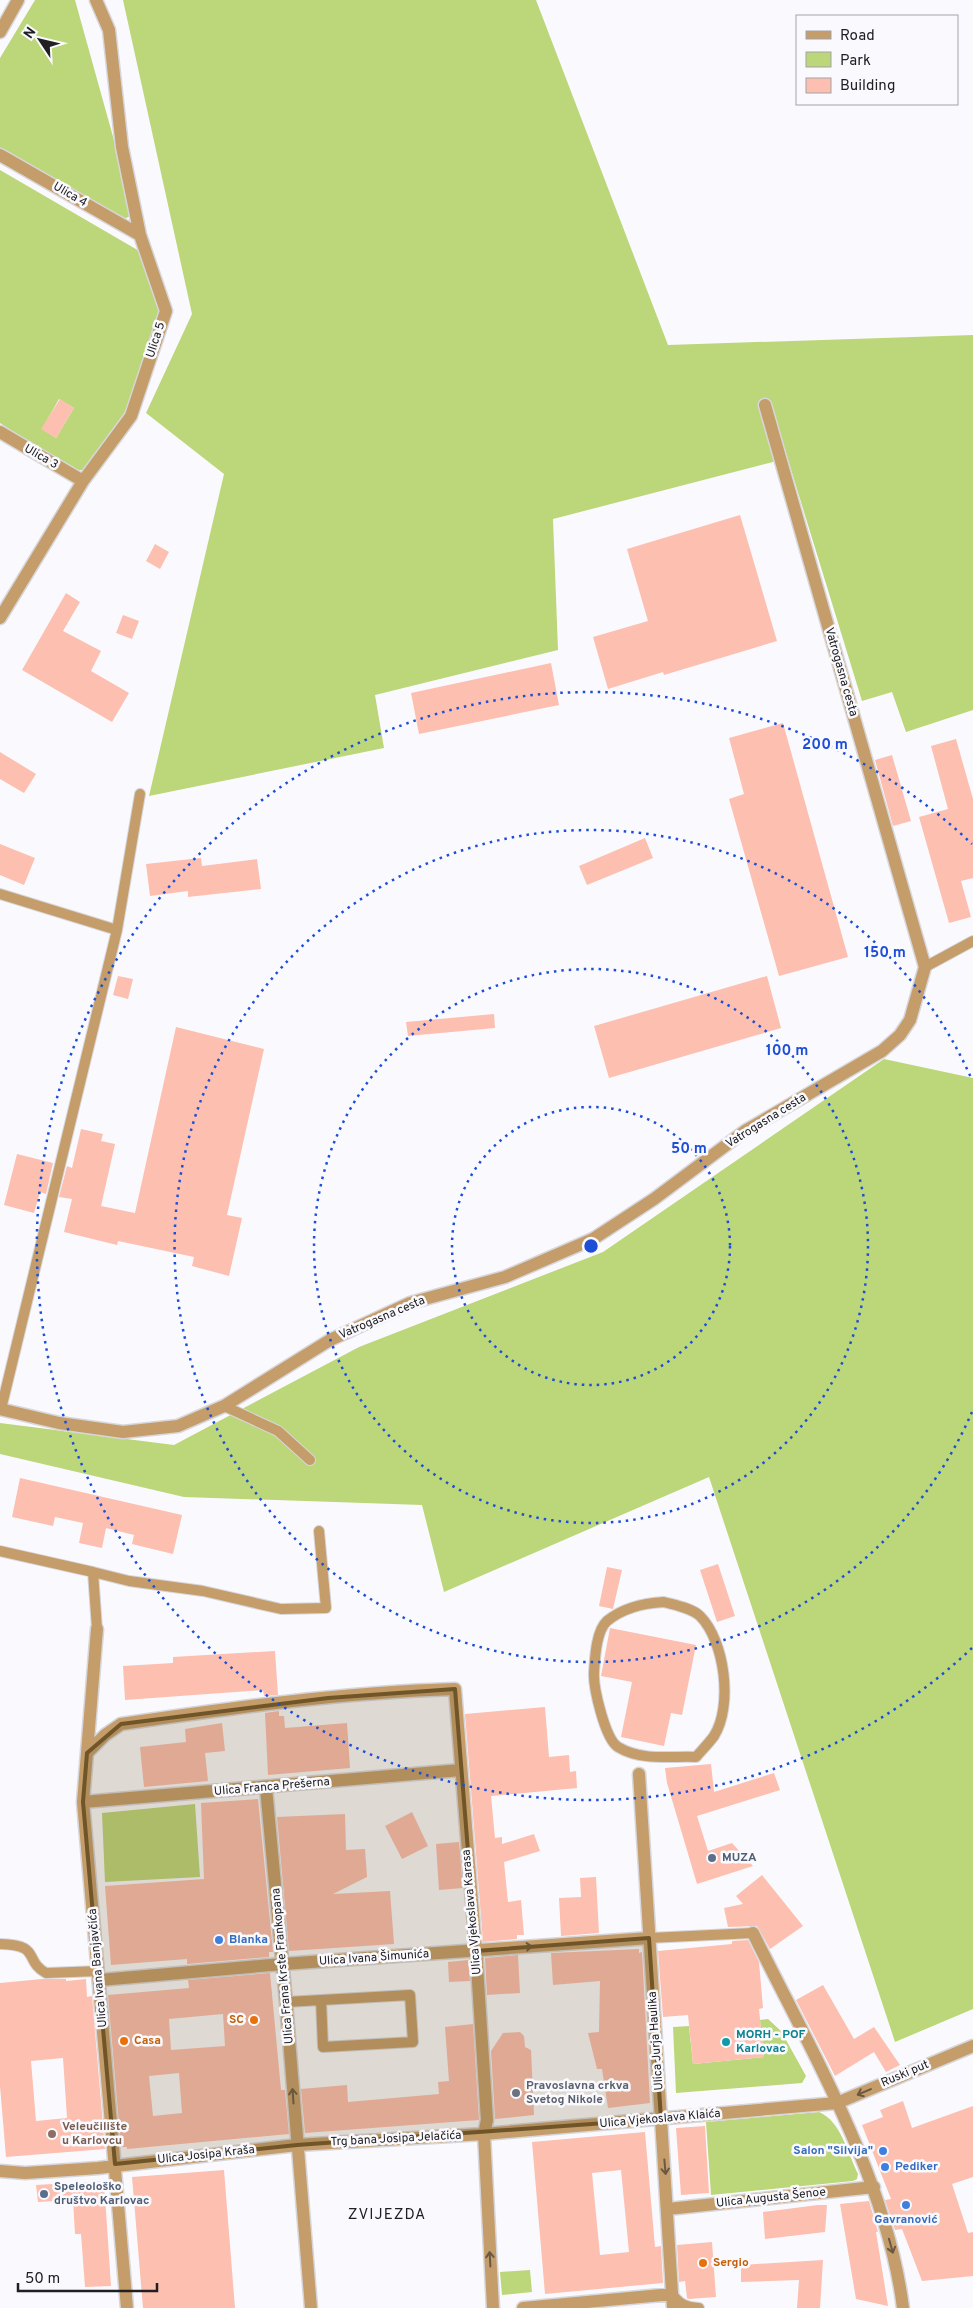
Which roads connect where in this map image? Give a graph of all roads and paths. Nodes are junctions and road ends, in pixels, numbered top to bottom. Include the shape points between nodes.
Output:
1 (18, 0) edge
2 (96, 0) edge
3 (0, 32) edge
4 (0, 155) edge
5 (140, 235) junction
6 (765, 405) dead end
7 (0, 432) edge
8 (82, 481) junction
9 (0, 618) edge
10 (140, 794) dead end
11 (0, 894) edge
12 (117, 930) junction
13 (973, 941) edge
14 (925, 967) junction
15 (224, 1406) junction
16 (1, 1409) edge
17 (310, 1460) dead end
18 (319, 1531) dead end
19 (0, 1551) edge
20 (93, 1572) junction
21 (97, 1629) joint
22 (87, 1753) junction
23 (640, 1756) junction
24 (461, 1770) junction
25 (639, 1774) joint
26 (266, 1788) junction
27 (84, 1802) junction
28 (753, 1933) joint
29 (649, 1938) junction
30 (0, 1944) edge
31 (476, 1951) junction
32 (283, 1964) junction
33 (99, 1976) junction
34 (321, 2000) junction
35 (286, 2002) junction
36 (973, 2046) edge
37 (837, 2103) junction
38 (660, 2119) junction
39 (484, 2134) junction
40 (298, 2145) junction
41 (115, 2164) junction
42 (0, 2170) edge
43 (874, 2186) junction
44 (668, 2209) junction
45 (672, 2294) junction
46 (127, 2308) edge
47 (311, 2308) edge
48 (493, 2308) edge
49 (523, 2308) edge
50 (673, 2308) edge
51 (699, 2308) edge
52 (903, 2308) edge

1 - 3 street
2 - 5 street, Ulica 5 via 109,30 122,147
4 - 5 street, Ulica 4
5 - 8 street, Ulica 5 via 166,311 131,416
6 - 14 street, Vatrogasna cesta
7 - 8 street, Ulica 3
8 - 9 street, Ulica 5
10 - 12 lane
11 - 12 lane
12 - 16 lane
13 - 14 lane
14 - 15 street, Vatrogasna cesta via 910,1020 900,1036 882,1051 745,1131 654,1199 593,1239 505,1276 410,1304 374,1320 330,1340
15 - 16 street, Vatrogasna cesta via 178,1426 123,1432 59,1423
15 - 17 lane via 278,1431
18 - 20 lane via 326,1608 281,1609 203,1591 129,1581
19 - 20 lane
20 - 21 lane
21 - 22 street, Ulica Ivana Banjavčića
22 - 24 street, Ulica Vjekoslava Karasa via 121,1724 328,1698 455,1689
22 - 27 street, Ulica Ivana Banjavčića
23 - 23 lane via 696,1757 714,1735 722,1710 722,1658 713,1632 699,1614 664,1602 643,1604 607,1622 600,1633 594,1674 605,1725 616,1746
23 - 25 lane
24 - 26 street, Ulica Franca Prešerna
24 - 31 street, Ulica Vjekoslava Karasa
25 - 29 street, Ulica Jurja Haulika
26 - 27 street, Ulica Franca Prešerna
26 - 32 street, Ulica Frana Krste Frankopana
27 - 33 street, Ulica Ivana Banjavčića
28 - 29 lane
28 - 37 street
31 -> 29 street, Ulica Ivana Šimunića
29 - 38 street, Ulica Jurja Haulika
30 - 33 lane via 17,1944 29,1950 38,1968 46,1973
31 - 32 street, Ulica Ivana Šimunića
31 - 39 street, Ulica Vjekoslava Karasa via 487,2120
32 - 33 street, Ulica Ivana Šimunića
32 - 35 street, Ulica Frana Krste Frankopana
33 - 41 street, Ulica Ivana Banjavčića
34 - 34 lane via 410,1995 413,2042 323,2047
34 - 35 lane
40 -> 35 street, Ulica Frana Krste Frankopana
36 -> 37 street, Ruski put
37 - 38 street, Ulica Vjekoslava Klaića
37 - 43 street
38 - 39 street, Ulica Vjekoslava Klaića
38 -> 44 street, Ulica Jurja Haulika
39 - 40 street, Trg bana Josipa Jelačića
48 -> 39 street
40 - 41 street, Ulica Josipa Kraša
40 - 47 street
41 - 42 street, Ulica Josipa Kraša via 25,2173
41 - 46 street, Ulica Ivana Banjavčića
43 - 44 street, Ulica Augusta Šenoe
43 -> 52 street via 898,2268
44 - 45 street, Ulica Jurja Haulika
45 - 49 street
45 - 50 street, Ulica Jurja Haulika
45 - 51 lane via 679,2303

